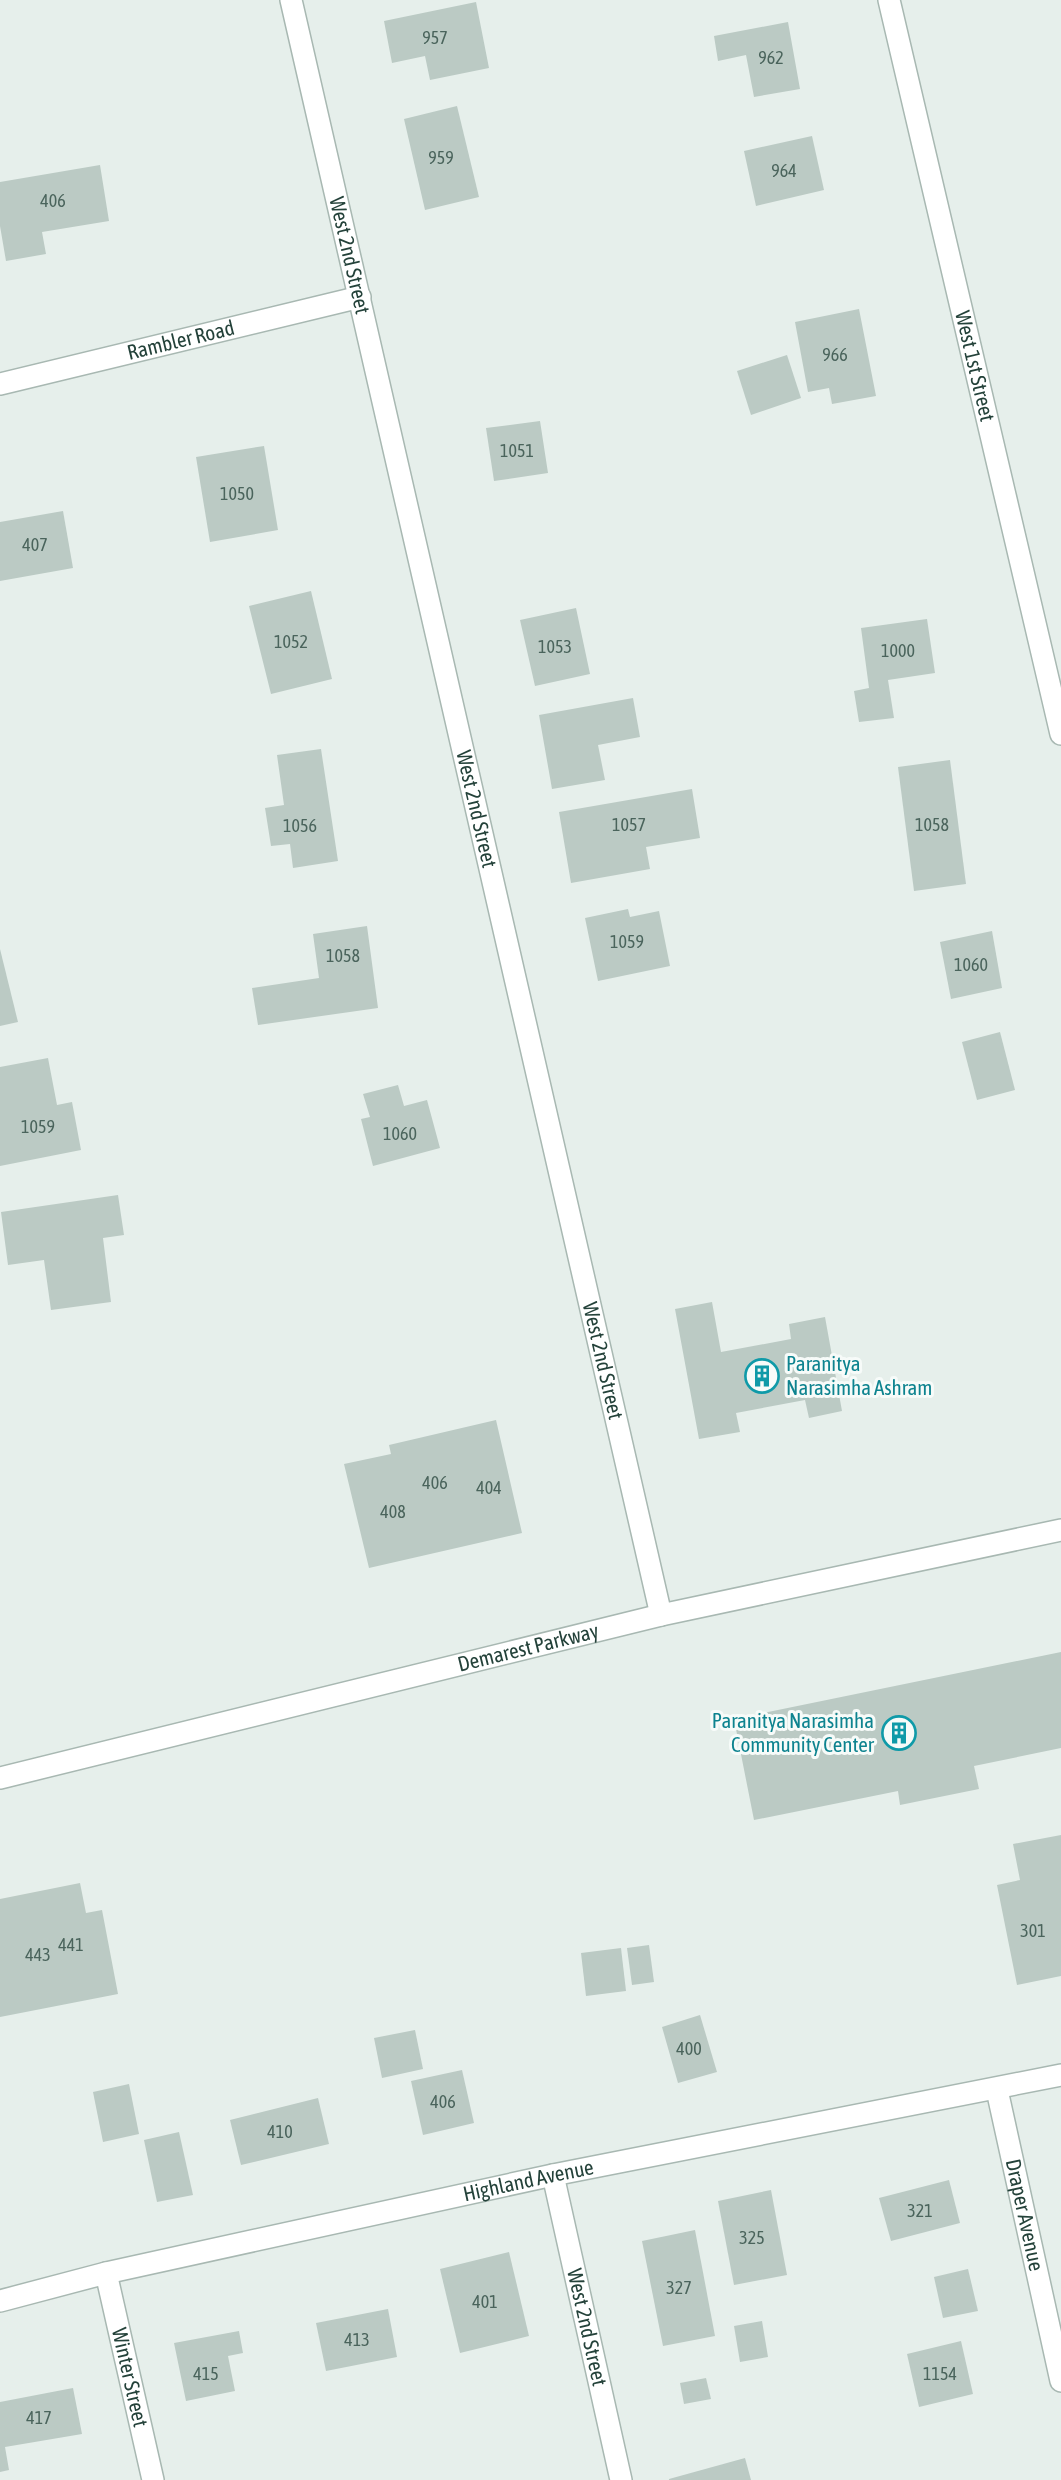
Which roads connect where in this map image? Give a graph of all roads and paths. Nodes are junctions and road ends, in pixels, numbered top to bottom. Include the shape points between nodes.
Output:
1 (291, 0) edge
2 (889, 0) edge
3 (360, 297) junction
4 (0, 384) edge
5 (1061, 734) edge
6 (1061, 1530) edge
7 (661, 1615) junction
8 (0, 1779) edge
9 (1061, 2075) edge
10 (997, 2090) junction
11 (553, 2175) junction
12 (106, 2273) junction
13 (0, 2301) edge
14 (1061, 2381) edge
15 (153, 2480) edge
16 (621, 2480) edge

1 - 3 street, West 2nd Street
2 - 5 street, West 1st Street
3 - 4 street, Rambler Road
3 - 7 street, West 2nd Street
6 - 7 street, Demarest Parkway
7 - 8 street, Demarest Parkway
9 - 10 street, Highland Avenue
10 - 11 street, Highland Avenue
10 - 14 street, Draper Avenue
11 - 12 street, Highland Avenue
11 - 16 street, West 2nd Street
12 - 13 street, Highland Avenue
12 - 15 street, Winter Street

